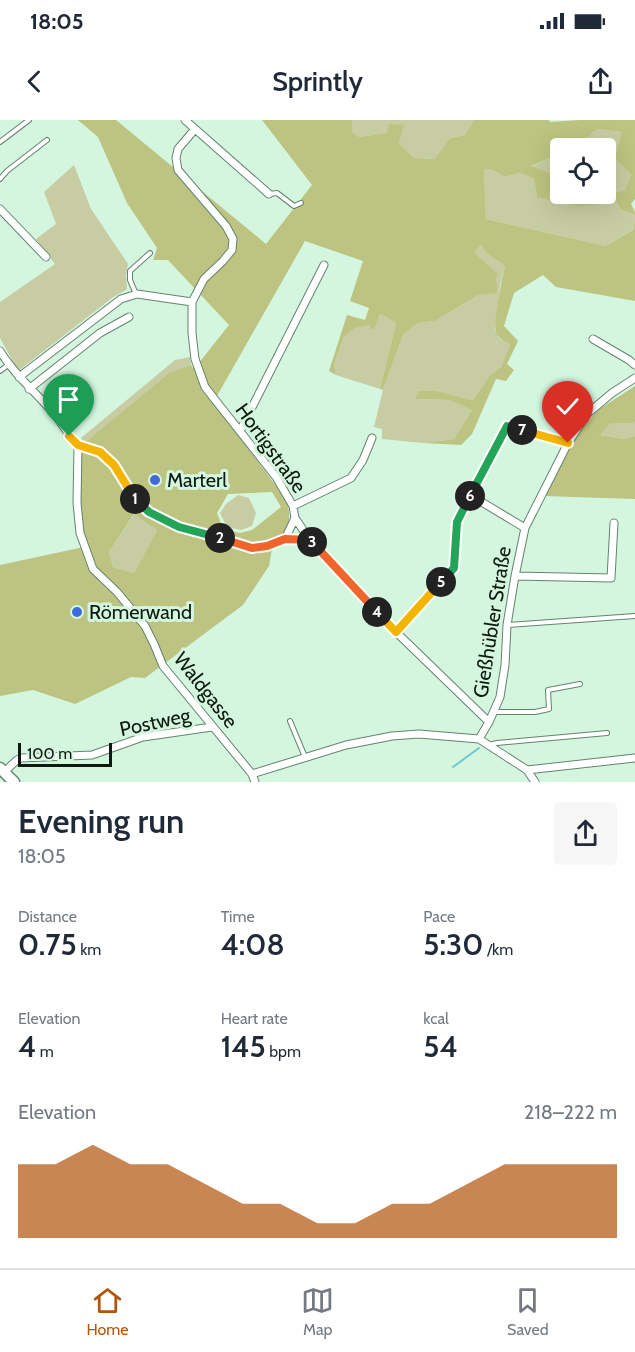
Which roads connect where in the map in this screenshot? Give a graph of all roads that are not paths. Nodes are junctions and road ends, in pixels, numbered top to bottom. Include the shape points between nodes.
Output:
1 (29, 120) edge
2 (185, 120) edge
3 (195, 129) junction
4 (46, 140) dead end
5 (0, 142) edge
6 (0, 179) edge
7 (269, 194) joint
8 (301, 203) dead end
9 (0, 209) edge
10 (150, 253) dead end
11 (46, 257) dead end
12 (324, 265) dead end
13 (137, 294) junction
14 (192, 302) junction
15 (129, 317) dead end
16 (593, 339) dead end
17 (0, 351) edge
18 (8, 365) junction
19 (635, 365) edge
20 (0, 371) edge
21 (18, 377) junction
22 (635, 378) edge
23 (29, 388) junction
24 (240, 431) junction
25 (372, 438) dead end
26 (568, 443) junction
27 (78, 445) junction
28 (470, 495) junction
29 (293, 506) junction
30 (295, 518) junction
31 (614, 523) dead end
32 (525, 528) junction
33 (285, 539) junction
34 (310, 540) junction
35 (515, 576) junction
36 (635, 616) edge
37 (507, 625) junction
38 (396, 632) junction
39 (580, 684) dead end
40 (494, 712) junction
41 (290, 721) dead end
42 (489, 722) junction
43 (212, 727) junction
44 (607, 733) dead end
45 (479, 739) junction
46 (489, 745) junction
47 (305, 757) junction
48 (635, 759) edge
49 (2, 770) edge
50 (527, 770) junction
51 (252, 774) junction
52 (14, 782) edge
53 (255, 782) edge
54 (535, 782) edge

1 - 5 lane
2 - 3 street
3 - 7 street
3 - 14 street via 178,149 178,170 226,226 232,250 204,279
4 - 6 lane
7 - 8 lane via 277,193 294,206
9 - 11 street
10 - 13 lane via 130,271
12 - 24 street
13 - 14 street
13 - 21 street via 120,299
14 - 24 street, Hortigstraße via 198,369 205,387
15 - 23 street via 100,333
16 - 19 street
17 - 18 street
18 - 20 lane
18 - 21 street
21 - 23 street
22 - 26 street, Gießhübler Straße via 587,414
23 - 27 street
24 - 29 street, Hortigstraße
25 - 29 street via 351,478
26 - 28 street via 507,426
26 - 32 street, Gießhübler Straße
27 - 33 street via 100,452 114,465 134,498 149,512 179,527 252,548
27 - 43 street, Waldgasse via 80,533 93,569 145,626 163,666
28 - 32 street
28 - 38 street via 457,522 454,568
29 - 30 street, Hortigstraße
30 - 33 street
30 - 34 street, Hortigstraße
31 - 35 street via 612,578
32 - 35 street, Gießhübler Straße
33 - 34 street
34 - 38 street, Hortigstraße
35 - 37 street, Gießhübler Straße
36 - 37 lane
37 - 40 street, Gießhübler Straße via 505,665
38 - 42 street, Hortigstraße
39 - 40 lane via 548,690 549,710
40 - 42 street, Gießhübler Straße
41 - 47 lane
42 - 45 street, Gießhübler Straße
43 - 49 street, Postweg via 143,737 92,755 21,759
43 - 51 street, Waldgasse
44 - 46 lane
45 - 46 street
45 - 47 street via 392,736
46 - 50 street
47 - 51 street
48 - 50 street
49 - 52 main road
50 - 54 street
51 - 53 street

